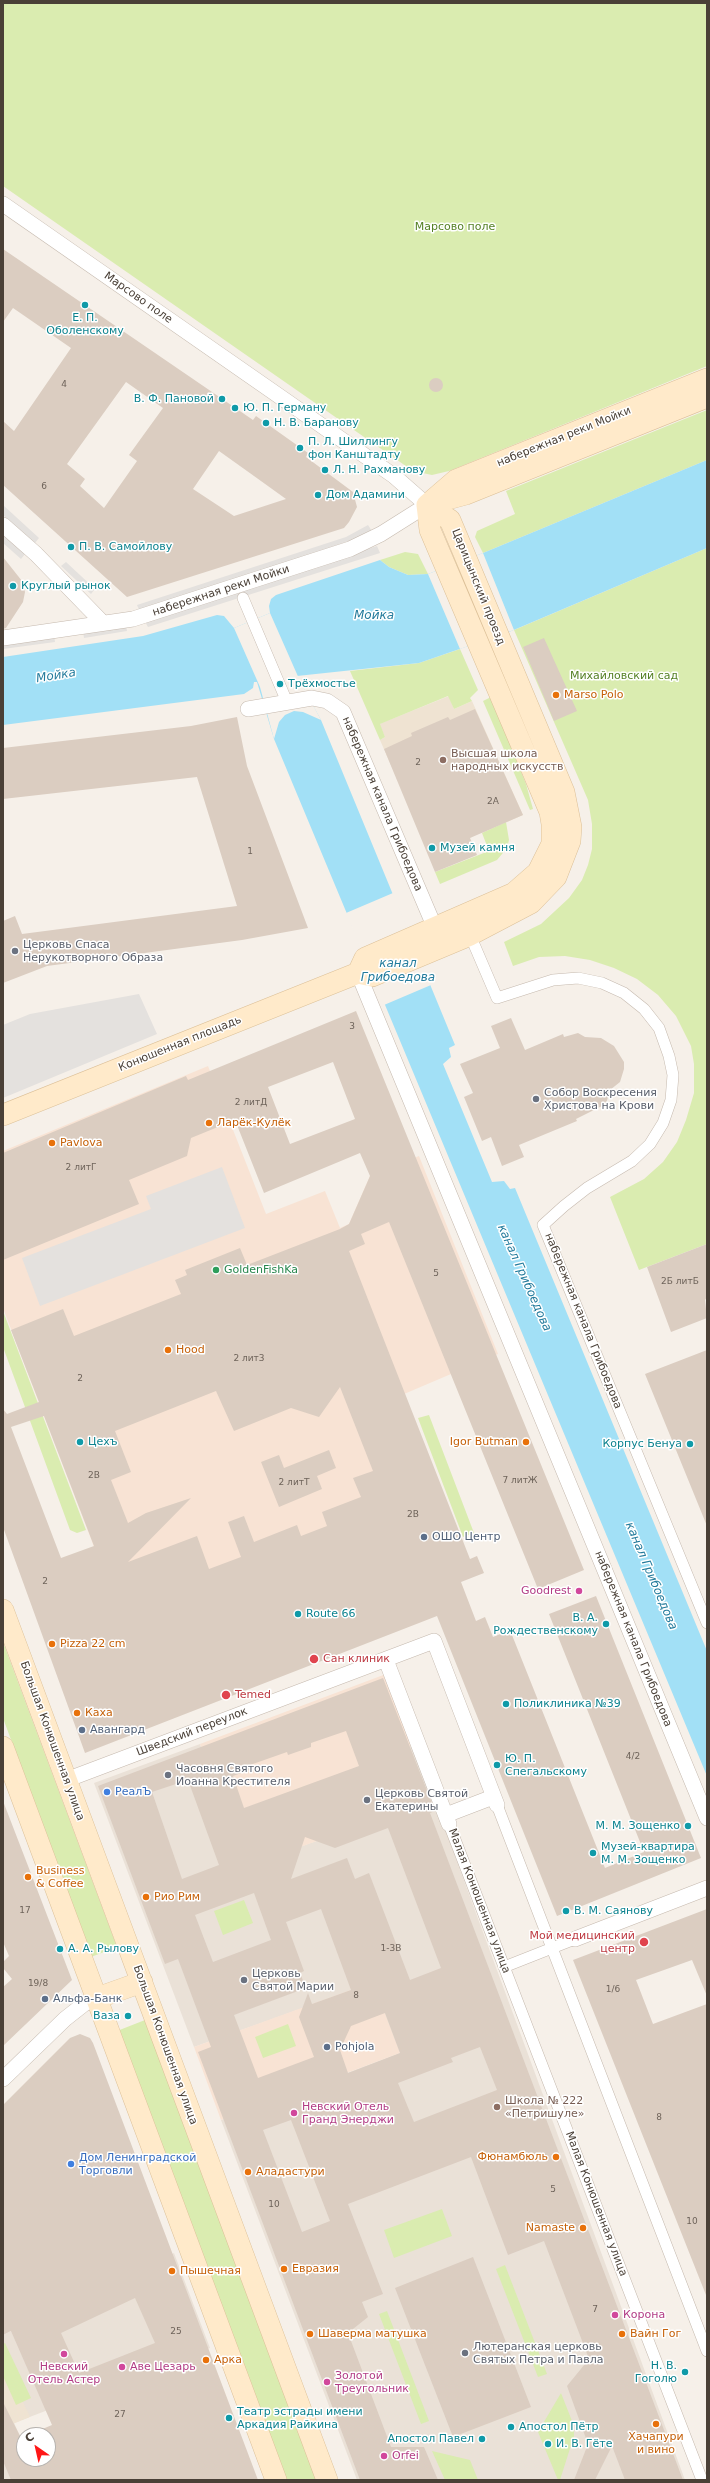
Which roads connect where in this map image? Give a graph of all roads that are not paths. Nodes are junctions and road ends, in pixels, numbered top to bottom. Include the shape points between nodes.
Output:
1 (3, 204) edge
2 (707, 379) edge
3 (707, 398) edge
4 (427, 505) junction
5 (3, 525) edge
6 (243, 598) dead end
7 (104, 624) junction
8 (3, 638) edge
9 (287, 702) junction
10 (248, 709) dead end
11 (436, 928) junction
12 (470, 935) junction
13 (415, 947) junction
14 (365, 969) junction
15 (3, 1115) edge
16 (3, 1610) edge
17 (707, 1622) edge
18 (386, 1660) junction
19 (3, 1747) edge
20 (66, 1780) junction
21 (495, 1801) junction
22 (707, 1818) edge
23 (448, 1820) junction
24 (707, 1888) edge
25 (576, 1939) joint
26 (552, 1948) junction
27 (504, 1967) junction
28 (142, 1982) junction
29 (97, 1998) junction
30 (3, 2079) edge
31 (707, 2351) edge
32 (276, 2480) edge
33 (327, 2480) edge
34 (702, 2480) edge

1 - 4 street, Марсово поле via 394,476
2 - 4 main road, набережная реки Мойки via 456,480
3 - 4 main road, набережная реки Мойки via 466,494
4 - 7 street, набережная реки Мойки via 381,534 350,549 134,619
4 - 11 main road, Царицынский проезд via 430,530 476,644 550,812 552,824 552,844 538,872 522,887 498,901
4 - 12 main road, Царицынский проезд via 450,520 564,792 571,827 570,841 556,877 540,896 522,909
5 - 7 street via 36,554
6 - 9 street
7 - 8 street, набережная реки Мойки
9 - 10 street
9 - 11 street, набережная канала Грибоедова via 312,698 335,704 348,719
11 - 13 main road, Царицынский проезд
12 - 13 main road, Царицынский проезд
12 - 17 street, набережная канала Грибоедова via 497,998 553,980 578,978 602,983 624,993 644,1009 658,1028 669,1056 673,1075 671,1100 663,1123 650,1144 632,1161 581,1192 543,1225
13 - 14 main road, Конюшенная площадь
14 - 15 main road, Конюшенная площадь
14 - 22 street, набережная канала Грибоедова
16 - 20 main road, Большая Конюшенная улица
18 - 20 street, Шведский переулок
18 - 21 street via 434,1641
18 - 23 street, Малая Конюшенная улица
19 - 29 main road
20 - 28 main road, Большая Конюшенная улица
21 - 23 street, Малая Конюшенная улица
21 - 26 street
23 - 27 street, Малая Конюшенная улица
24 - 25 street
25 - 26 street
26 - 27 street
26 - 31 street
27 - 34 street, Малая Конюшенная улица
28 - 29 main road
28 - 33 main road, Большая Конюшенная улица
29 - 30 street via 84,2004 64,2020
29 - 32 main road

